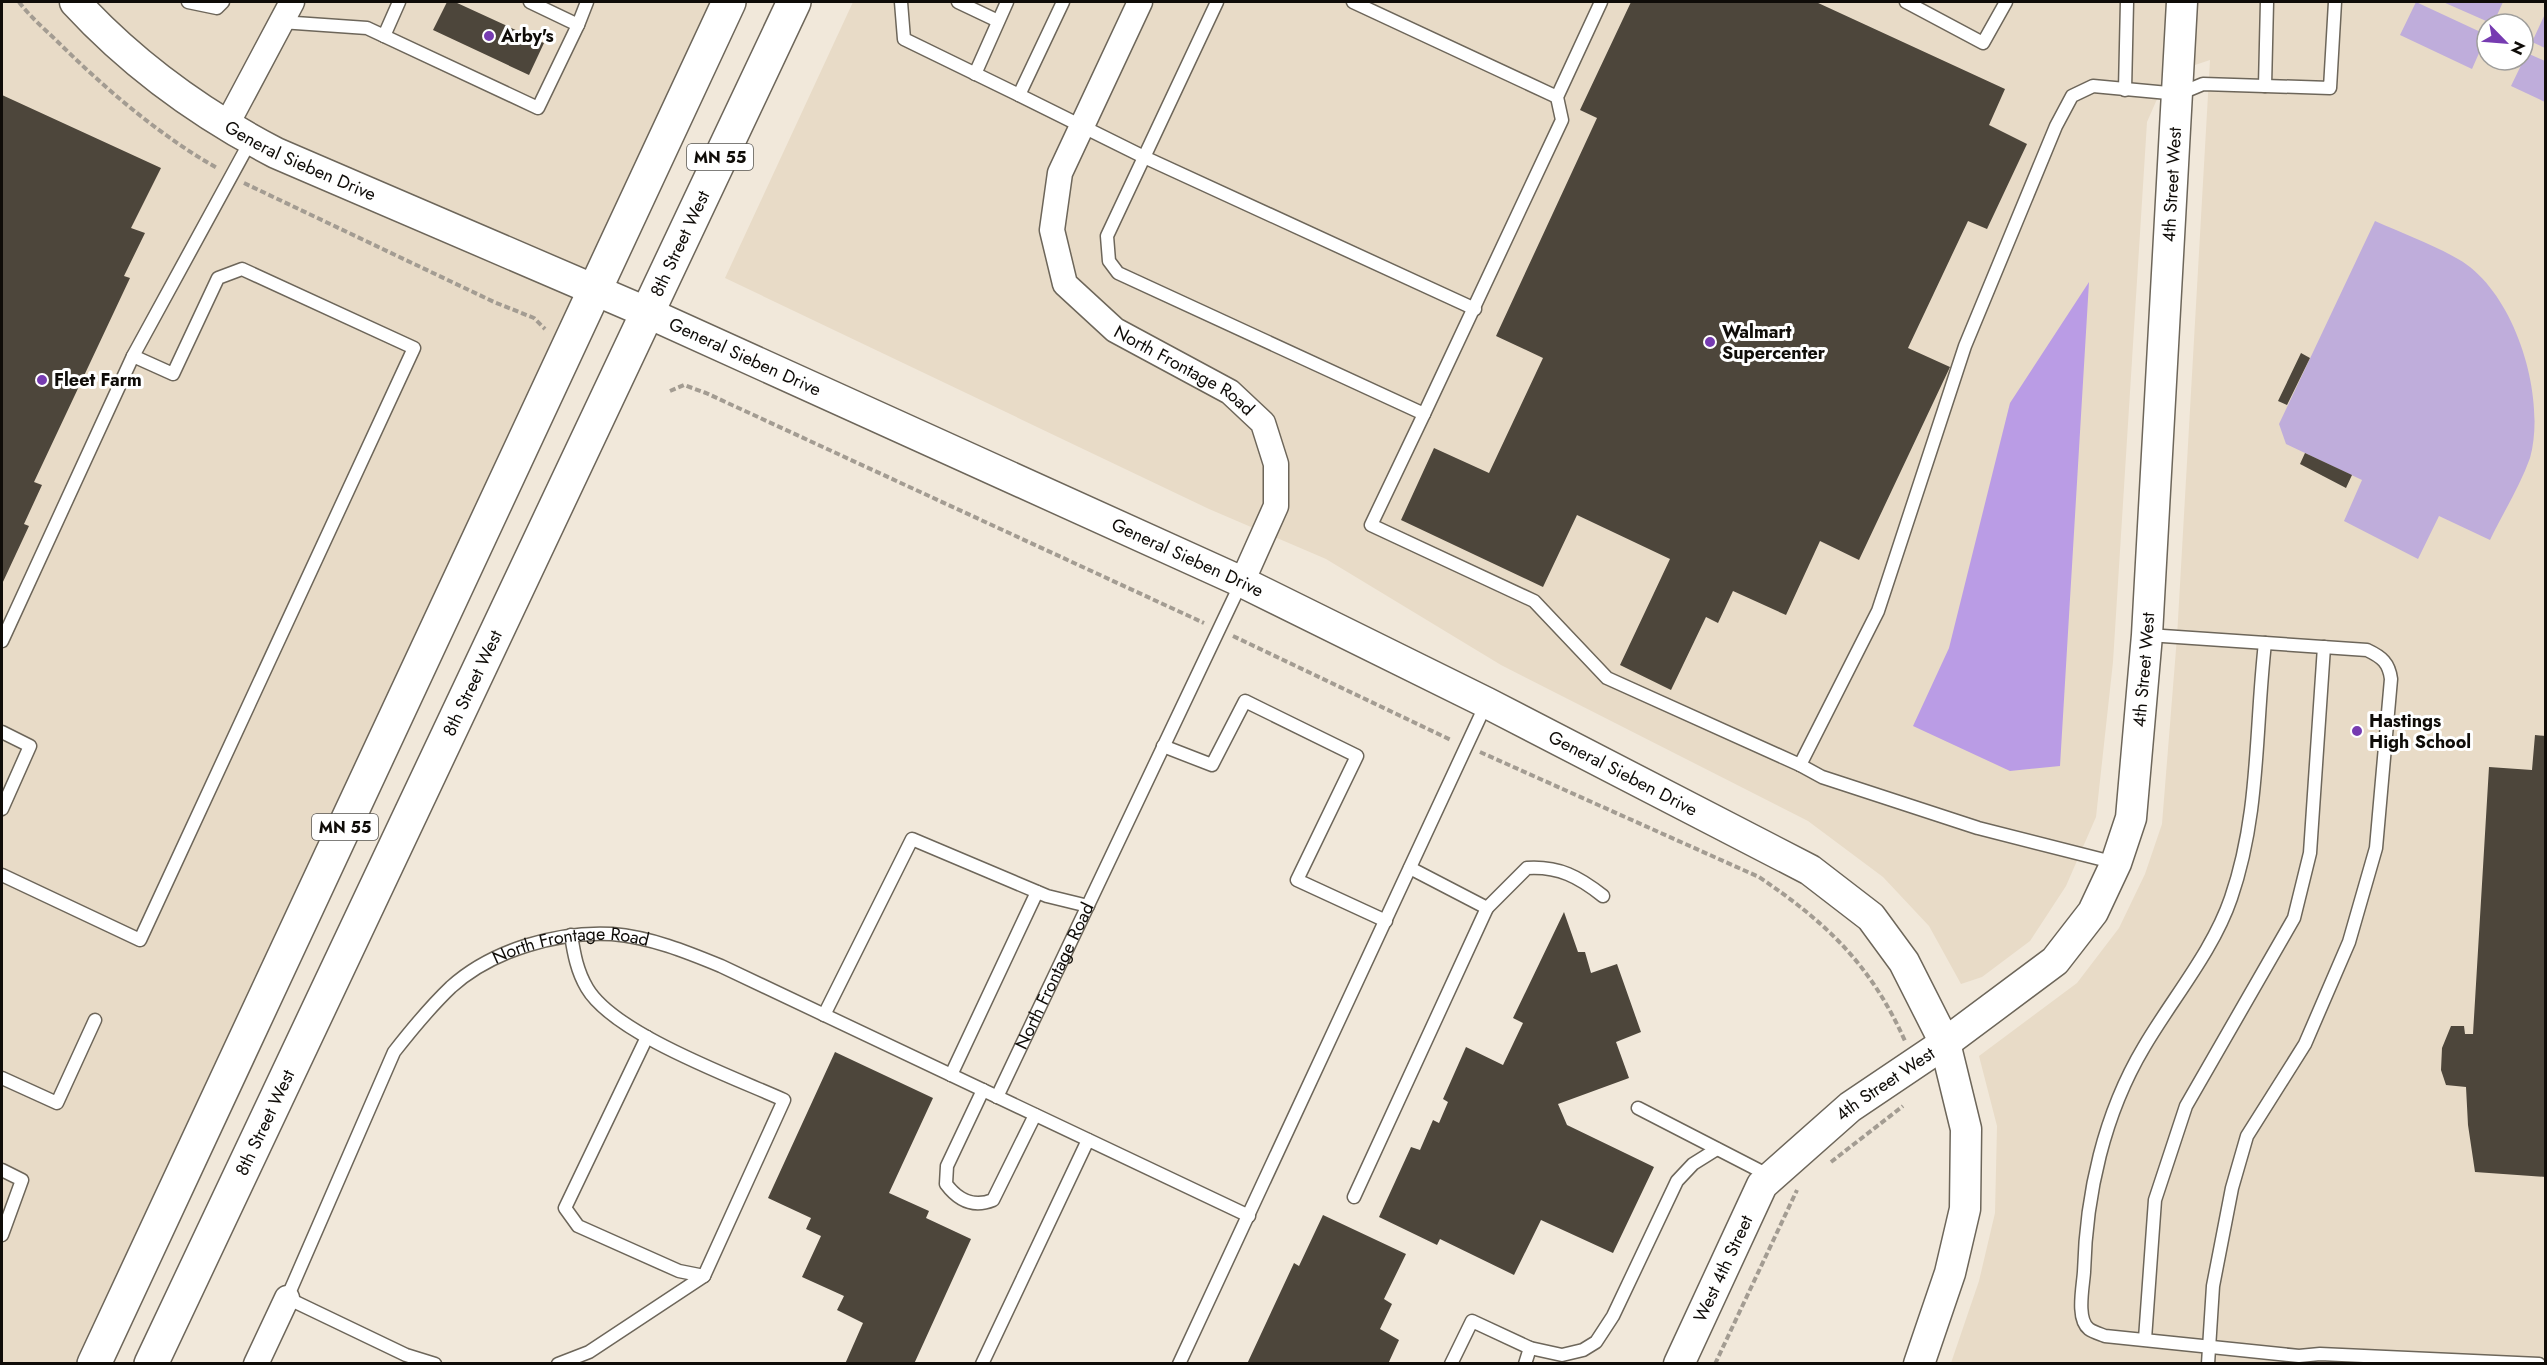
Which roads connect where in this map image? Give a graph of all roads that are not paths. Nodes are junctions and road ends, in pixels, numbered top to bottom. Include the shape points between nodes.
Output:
1 (75, 2) edge
2 (188, 2) edge
3 (223, 2) edge
4 (399, 2) edge
5 (530, 2) edge
6 (587, 2) edge
7 (729, 2) edge
8 (794, 2) edge
9 (958, 2) edge
10 (1007, 2) edge
11 (1063, 2) edge
12 (1140, 2) edge
13 (1217, 2) edge
14 (1353, 2) edge
15 (1601, 2) edge
16 (1906, 2) edge
17 (2006, 2) edge
18 (2127, 2) edge
19 (2182, 2) edge
20 (2267, 2) edge
21 (2335, 2) edge
22 (901, 6) edge
23 (286, 12) edge
24 (998, 21) junction
25 (578, 25) junction
26 (384, 36) junction
27 (975, 74) junction
28 (2265, 86) junction
29 (2125, 90) junction
30 (2179, 94) junction
31 (1019, 95) junction
32 (1557, 97) junction
33 (1082, 125) junction
34 (238, 133) junction
35 (1144, 158) junction
36 (596, 290) junction
37 (1475, 309) junction
38 (646, 312) junction
39 (133, 356) junction
40 (1424, 414) junction
41 (1242, 582) junction
42 (2147, 635) junction
43 (2, 641) edge
44 (2265, 643) junction
45 (2324, 647) junction
46 (1487, 703) junction
47 (2, 732) edge
48 (1163, 746) junction
49 (1800, 765) junction
50 (2, 809) edge
51 (2116, 863) junction
52 (1410, 868) junction
53 (2, 875) edge
54 (1037, 892) junction
55 (1603, 897) dead end
56 (1088, 906) junction
57 (1487, 908) junction
58 (1386, 921) junction
59 (571, 935) junction
60 (824, 1015) junction
61 (95, 1020) dead end
62 (647, 1037) junction
63 (1945, 1043) junction
64 (951, 1075) junction
65 (2, 1078) edge
66 (983, 1090) junction
67 (997, 1097) junction
68 (1638, 1108) dead end
69 (1035, 1115) junction
70 (1088, 1140) junction
71 (1717, 1149) junction
72 (2, 1170) edge
73 (1771, 1176) junction
74 (1354, 1197) dead end
75 (1249, 1216) junction
76 (2, 1235) edge
77 (704, 1276) junction
78 (287, 1298) junction
79 (2145, 1339) junction
80 (2209, 1345) junction
81 (1530, 1348) junction
82 (2299, 1360) edge
83 (94, 1364) edge
84 (151, 1364) edge
85 (256, 1364) edge
86 (435, 1364) edge
87 (558, 1364) edge
88 (982, 1364) edge
89 (1179, 1364) edge
90 (1450, 1364) edge
91 (1524, 1364) edge
92 (1679, 1364) edge
93 (1919, 1364) edge
94 (2208, 1364) edge
95 (2539, 1364) edge

1 - 34 street, General Sieben Drive via 150,73
2 - 3 lane via 217,8
4 - 26 lane
5 - 25 lane
6 - 25 lane
7 - 36 highway, MN 55
8 - 38 highway, 8th Street West / MN 55
9 - 24 lane
10 - 24 lane
11 - 31 lane
12 - 33 street, North Frontage Road
13 - 35 lane
14 - 32 lane
15 - 32 lane
16 - 17 lane via 1983,43
18 - 29 lane
19 - 30 street, 4th Street West
20 - 28 lane
21 - 28 lane via 2330,88
22 - 27 lane via 904,39
23 - 26 lane
23 - 34 street
24 - 27 lane
25 - 26 lane via 538,108
27 - 31 lane
28 - 30 lane via 2203,84
29 - 30 lane
29 - 49 lane via 2092,86 2072,96 2056,126 1965,346 1878,611
30 - 42 street, 4th Street West
31 - 33 lane
32 - 37 lane via 1562,120
33 - 35 lane
33 - 41 street, North Frontage Road via 1060,173 1052,230 1065,284 1115,330 1230,393 1263,423 1276,464 1276,506
34 - 36 street, General Sieben Drive via 324,175
34 - 39 lane via 231,176
35 - 37 lane
35 - 40 lane via 1107,236 1109,261 1119,273
36 - 38 street, General Sieben Drive
36 - 83 highway, MN 55
37 - 40 lane
38 - 41 street, General Sieben Drive
38 - 84 highway, 8th Street West / MN 55
39 - 43 lane
39 - 53 lane via 173,374 218,278 242,269 414,348 140,940
40 - 49 lane via 1371,525 1534,601 1607,678
41 - 46 street, General Sieben Drive
41 - 48 lane, North Frontage Road
42 - 44 lane
42 - 51 street, 4th Street West via 2131,818
44 - 45 lane
44 - 79 lane via 2249,837 2230,900 2198,964 2143,1048 2108,1123 2094,1180 2084,1254 2082,1319 2089,1329 2105,1336
45 - 79 lane via 2310,853 2294,918 2186,1106 2155,1200
45 - 80 lane via 2367,650 2390,667 2376,848 2349,942 2305,1044 2247,1136 2232,1188 2213,1286
46 - 52 lane
46 - 63 street, General Sieben Drive via 1810,870 1871,916 1904,962
47 - 50 lane via 30,746
48 - 56 lane, North Frontage Road
48 - 58 lane via 1212,765 1245,701 1357,756 1297,880
49 - 51 lane via 1887,801
51 - 63 street, 4th Street West via 2093,912 2055,961
52 - 57 lane
52 - 58 lane
54 - 56 lane
54 - 60 lane via 912,839
54 - 64 lane
55 - 57 lane via 1569,872 1527,868
56 - 67 lane, North Frontage Road
57 - 74 lane
58 - 75 lane
59 - 60 lane, North Frontage Road via 614,934 671,946
59 - 62 lane via 576,963 588,990 619,1022
59 - 78 lane, North Frontage Road via 527,945 483,966 453,986 417,1022 394,1052
60 - 64 lane, North Frontage Road
61 - 65 lane via 57,1103
62 - 77 lane via 784,1100
62 - 77 lane via 565,1208 578,1226 679,1270
63 - 73 street, 4th Street West via 1850,1107
63 - 93 street, General Sieben Drive via 1966,1129 1965,1209 1950,1273
64 - 66 lane, North Frontage Road
66 - 67 lane, North Frontage Road
66 - 69 lane via 947,1166 946,1184 969,1203 993,1200
67 - 69 lane
68 - 71 lane
69 - 70 lane
70 - 75 lane
70 - 88 lane
71 - 73 lane
71 - 81 lane via 1693,1164 1677,1181 1613,1316 1596,1342 1583,1350 1562,1354
72 - 76 lane via 22,1180
73 - 92 street, West 4th Street via 1762,1185
75 - 89 lane
77 - 87 lane via 589,1352
78 - 85 street, North Frontage Road
78 - 86 lane via 406,1355
79 - 80 lane
80 - 82 lane
80 - 94 lane
81 - 90 lane via 1472,1321
81 - 91 lane
82 - 95 lane via 2320,1354

